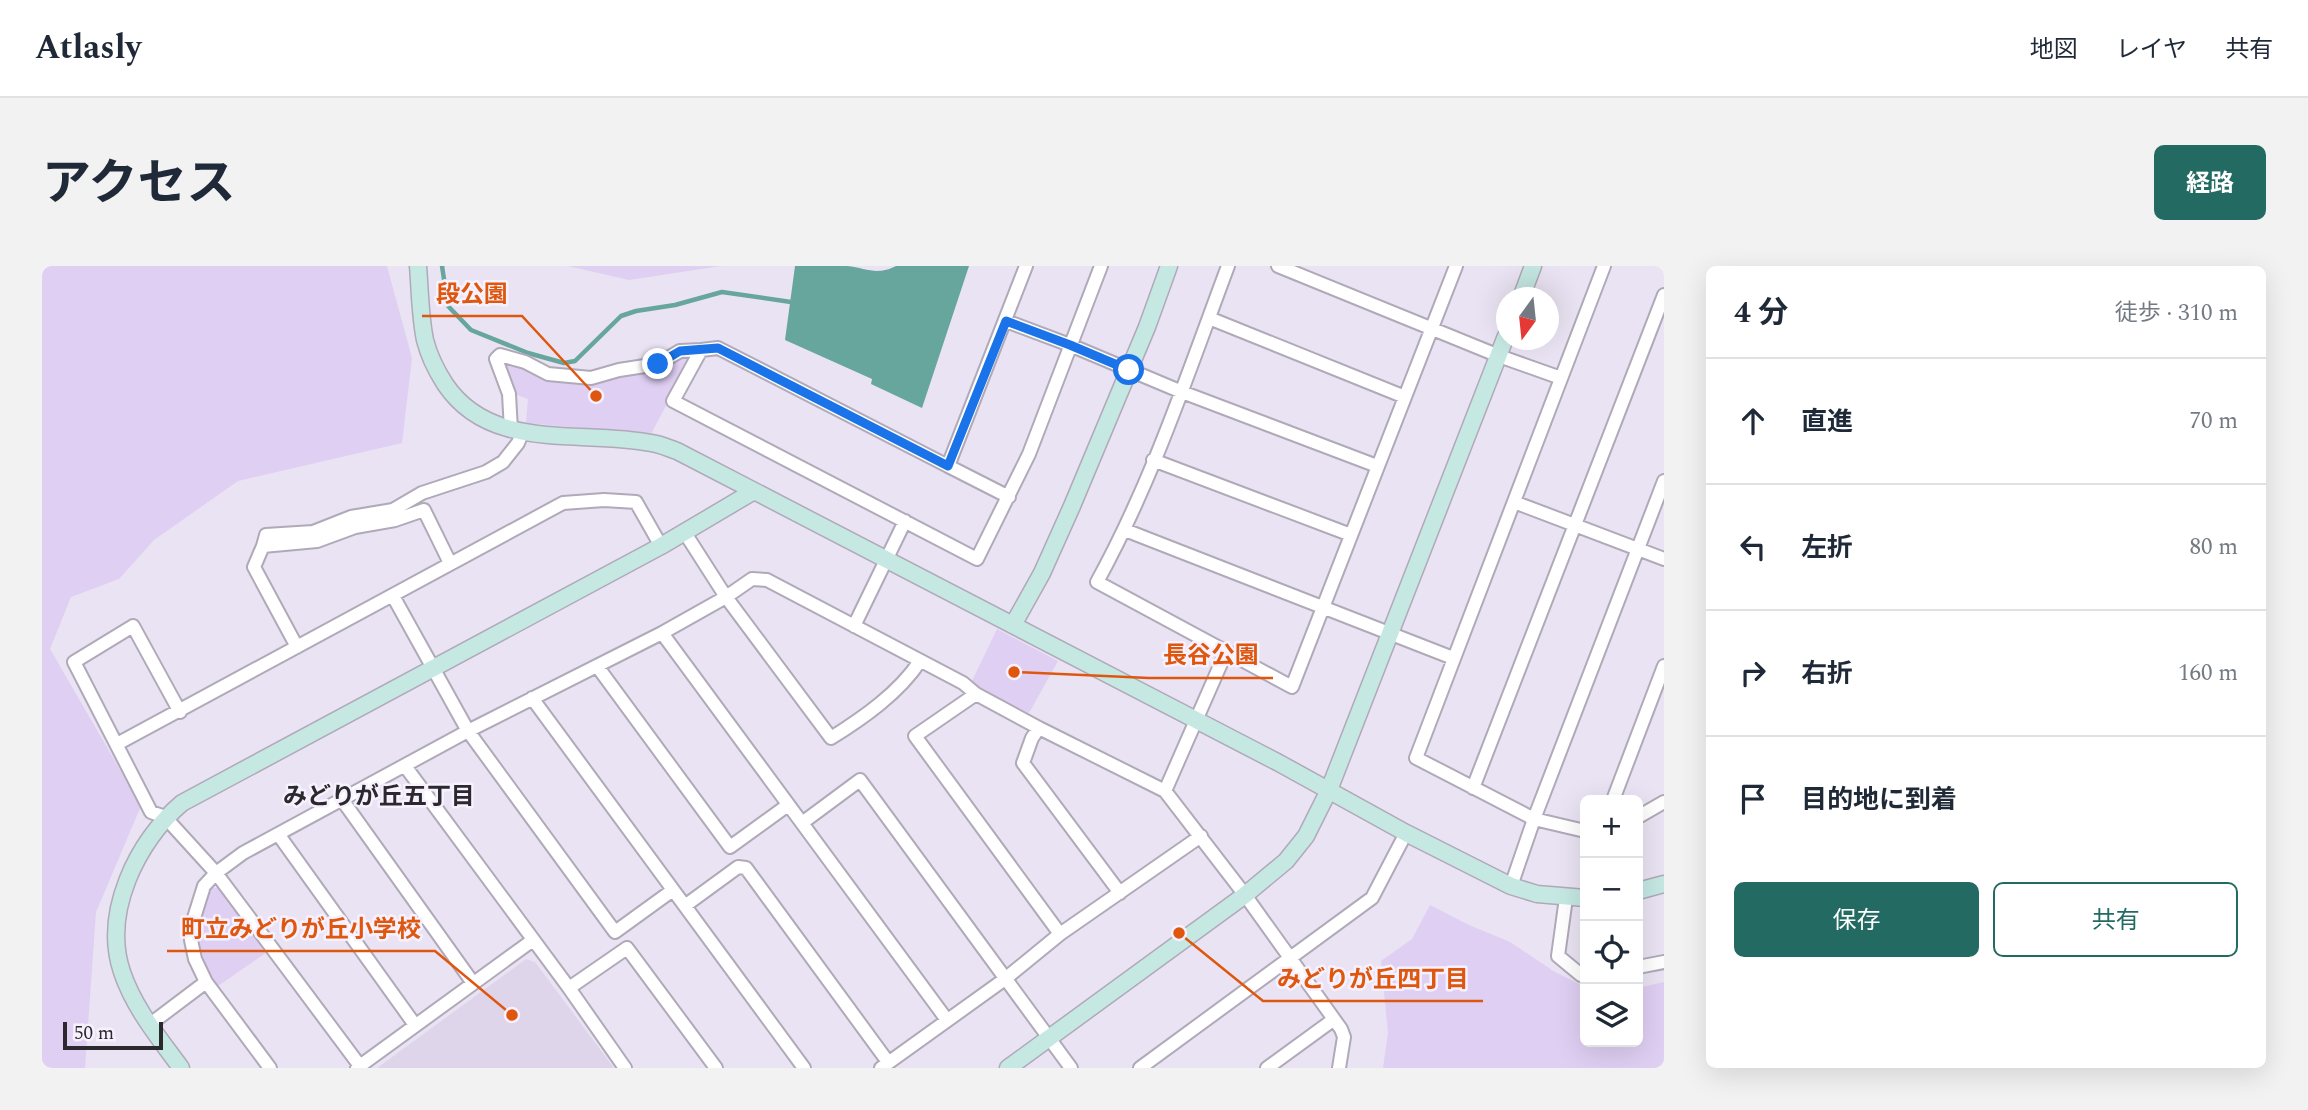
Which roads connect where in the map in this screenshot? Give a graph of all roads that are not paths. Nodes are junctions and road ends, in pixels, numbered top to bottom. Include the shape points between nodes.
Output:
1 (418, 266) edge
2 (1026, 266) edge
3 (1101, 266) edge
4 (1169, 266) edge
5 (1228, 266) edge
6 (1278, 266) edge
7 (1456, 266) edge
8 (1533, 266) edge
9 (1604, 266) edge
10 (1525, 287) edge
11 (1664, 295) edge
12 (1209, 318) junction
13 (1006, 321) junction
14 (1433, 328) junction
15 (1070, 345) junction
16 (701, 350) junction
17 (1501, 350) edge
18 (1499, 356) junction
19 (1129, 370) junction
20 (1561, 378) junction
21 (1182, 392) junction
22 (1405, 397) junction
23 (517, 430) junction
24 (1153, 460) junction
25 (948, 466) junction
26 (1377, 466) junction
27 (1664, 481) edge
28 (754, 491) junction
29 (1009, 497) junction
30 (1514, 502) junction
31 (905, 522) junction
32 (1574, 525) junction
33 (1125, 530) junction
34 (685, 533) junction
35 (1350, 535) junction
36 (263, 546) junction
37 (661, 546) junction
38 (1638, 550) junction
39 (1664, 559) edge
40 (887, 560) junction
41 (450, 563) junction
42 (393, 596) junction
43 (726, 597) junction
44 (1322, 609) junction
45 (1013, 625) junction
46 (854, 626) junction
47 (1391, 632) junction
48 (662, 633) junction
49 (297, 647) junction
50 (1226, 652) junction
51 (1453, 658) junction
52 (920, 661) junction
53 (597, 666) junction
54 (1664, 666) edge
55 (433, 668) junction
56 (976, 694) junction
57 (532, 698) junction
58 (180, 712) junction
59 (1198, 721) junction
60 (1039, 728) junction
61 (468, 732) junction
62 (117, 744) junction
63 (405, 766) junction
64 (1473, 788) junction
65 (1329, 790) junction
66 (1165, 791) junction
67 (1616, 795) edge
68 (344, 801) junction
69 (1664, 802) edge
70 (788, 805) junction
71 (1643, 814) edge
72 (165, 817) junction
73 (1534, 819) junction
74 (802, 823) junction
75 (1580, 830) edge
76 (1406, 832) junction
77 (278, 834) junction
78 (1201, 836) junction
79 (216, 873) junction
80 (1664, 884) edge
81 (1511, 886) junction
82 (673, 890) junction
83 (1643, 890) edge
84 (1120, 893) junction
85 (1245, 895) junction
86 (1566, 898) junction
87 (1580, 898) edge
88 (686, 905) junction
89 (1060, 934) junction
90 (533, 940) junction
91 (1289, 957) junction
92 (1664, 961) edge
93 (1643, 966) edge
94 (1580, 974) edge
95 (1005, 979) junction
96 (206, 982) junction
97 (473, 983) junction
98 (569, 988) junction
99 (947, 1020) junction
100 (1333, 1020) junction
101 (149, 1025) junction
102 (415, 1025) junction
103 (1049, 1038) junction
104 (885, 1065) edge
105 (359, 1067) edge
106 (181, 1068) edge
107 (270, 1068) edge
108 (625, 1068) edge
109 (716, 1068) edge
110 (804, 1068) edge
111 (1008, 1068) edge
112 (1071, 1068) edge
113 (1140, 1068) edge
114 (1267, 1068) edge
115 (1339, 1068) edge

1 - 23 street via 425,341 432,363 465,408
2 - 13 street
3 - 15 street
4 - 19 street
5 - 12 street
6 - 14 street
7 - 14 street
8 - 10 street
9 - 20 street
11 - 32 street
12 - 21 street
12 - 22 street
13 - 15 street
13 - 25 street
14 - 18 street
14 - 22 street
15 - 19 street
15 - 29 street
16 - 23 street via 680,351 658,364 591,377 548,374 500,355 496,359
16 - 25 street via 718,348
16 - 31 street via 673,401
17 - 18 street
18 - 20 street
18 - 47 street
19 - 21 street
19 - 45 street via 1051,552
20 - 30 street
21 - 24 street
21 - 26 street
22 - 26 street
23 - 28 street via 651,443 677,450
23 - 36 street via 513,452 486,472 422,493 393,510 351,517 313,532 266,535
24 - 33 street
24 - 35 street
25 - 29 street
26 - 35 street
27 - 38 street
28 - 34 street
28 - 40 street
29 - 31 street via 977,559
30 - 32 street
30 - 51 street
31 - 40 street
32 - 38 street
32 - 64 street
33 - 44 street
33 - 50 street via 1097,582
34 - 37 street
34 - 43 street
35 - 44 street
36 - 41 street via 317,541 424,510
36 - 49 street via 254,567
37 - 41 street via 635,502 564,503
37 - 55 street
38 - 39 street
38 - 73 street
40 - 45 street
40 - 46 street
41 - 42 street
42 - 49 street
42 - 55 street
43 - 46 street via 752,579 767,580
43 - 48 street
43 - 52 street via 831,738 861,719
44 - 47 street
44 - 50 street via 1292,687
45 - 59 street
46 - 52 street
47 - 51 street
47 - 65 street
48 - 53 street
48 - 70 street
49 - 58 street
50 - 59 street
51 - 64 street via 1416,758
52 - 56 street
53 - 57 street
53 - 70 street via 730,847
54 - 67 street
55 - 61 street
55 - 72 street via 182,803
56 - 60 street
56 - 89 street via 915,736
57 - 61 street
57 - 82 street
58 - 62 street
58 - 62 street via 133,626 74,662
59 - 65 street
59 - 66 street
60 - 66 street
60 - 84 street via 1023,763
61 - 63 street
61 - 82 street via 615,932
62 - 72 street via 151,812
63 - 68 street
63 - 90 street
64 - 73 street
65 - 76 street
65 - 85 street via 1306,836 1286,861
66 - 78 street
68 - 77 street
68 - 97 street
69 - 71 street
70 - 74 street
72 - 79 street
72 - 101 street via 132,869 116,930 121,970
73 - 75 street
73 - 81 street
74 - 95 street via 860,780
74 - 99 street
76 - 81 street
76 - 91 street via 1372,898
77 - 79 street
77 - 102 street
78 - 84 street
78 - 85 street
79 - 96 street via 204,886 191,940
79 - 105 street
80 - 83 street
81 - 86 street
82 - 88 street
84 - 89 street
85 - 91 street
85 - 103 street
86 - 87 street
86 - 94 street via 1558,956
88 - 104 street via 738,867 746,869
88 - 110 street
89 - 95 street
90 - 97 street
90 - 98 street
91 - 100 street
91 - 113 street
92 - 93 street
95 - 99 street
95 - 103 street
96 - 101 street
96 - 107 street
97 - 102 street
98 - 108 street
98 - 109 street via 627,948
99 - 104 street
100 - 114 street
100 - 115 street via 1344,1037
101 - 106 street
102 - 105 street
103 - 111 street
103 - 112 street

